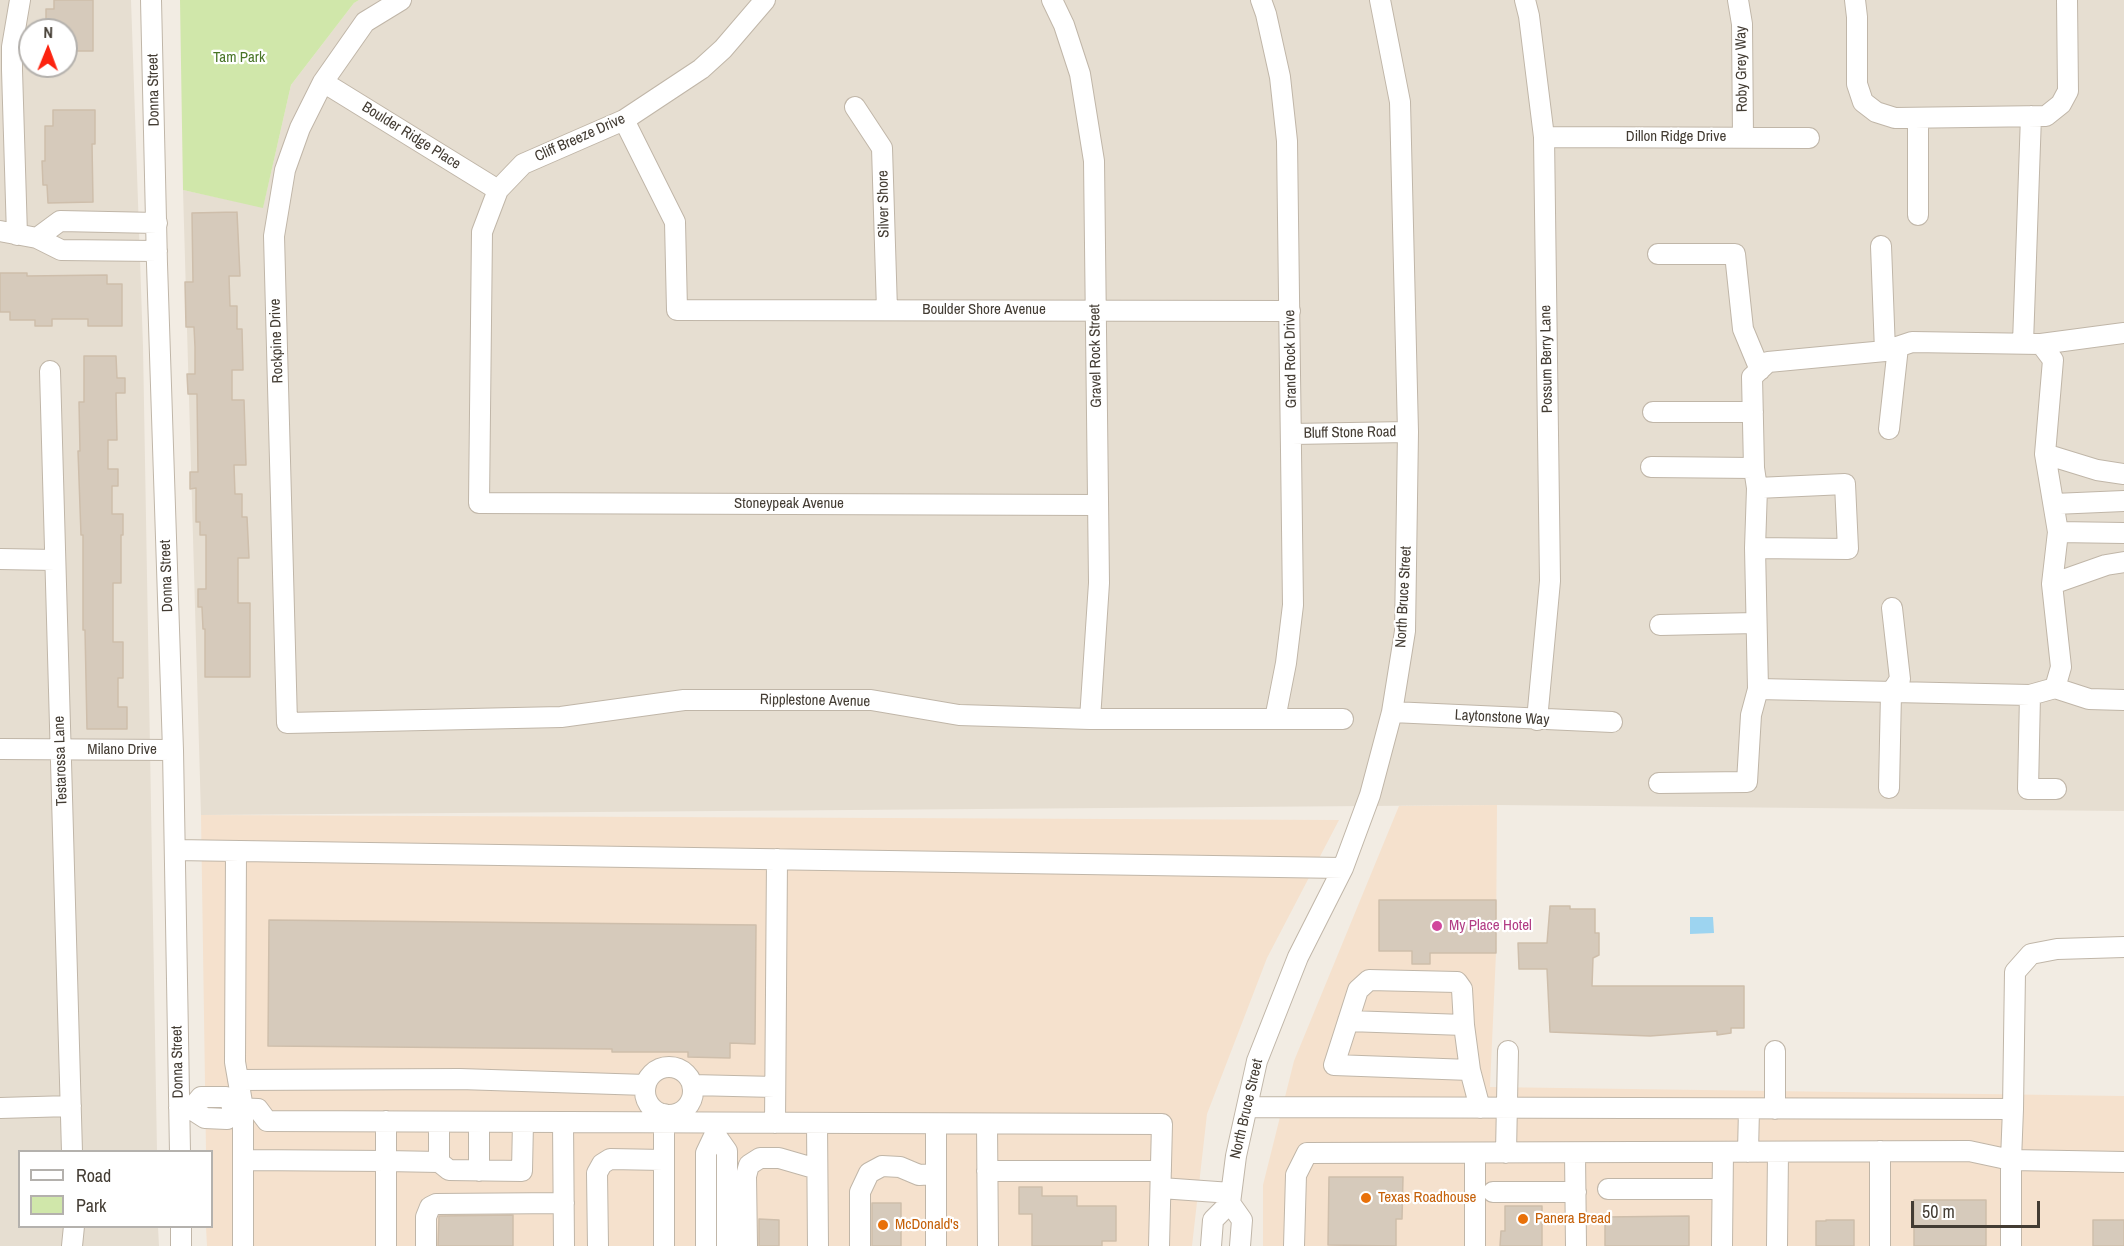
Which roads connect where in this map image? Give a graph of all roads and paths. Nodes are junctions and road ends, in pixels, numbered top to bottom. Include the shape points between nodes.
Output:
1 (20, 0) edge
2 (151, 0) edge
3 (401, 0) edge
4 (765, 0) edge
5 (1052, 0) edge
6 (1261, 0) edge
7 (1380, 0) edge
8 (1525, 0) edge
9 (1738, 0) edge
10 (1855, 0) edge
11 (2067, 0) edge
12 (7, 35) edge
13 (323, 82) junction
14 (855, 107) dead end
15 (2031, 116) junction
16 (1918, 118) junction
17 (624, 120) junction
18 (1544, 137) junction
19 (1743, 137) junction
20 (1809, 138) dead end
21 (498, 190) junction
22 (1918, 215) dead end
23 (157, 223) junction
24 (9, 233) edge
25 (38, 238) junction
26 (1881, 246) dead end
27 (157, 251) junction
28 (1658, 254) dead end
29 (887, 310) junction
30 (1096, 310) junction
31 (1290, 311) junction
32 (2124, 333) edge
33 (2032, 344) junction
34 (1892, 349) junction
35 (1760, 370) junction
36 (50, 371) dead end
37 (1653, 412) dead end
38 (1753, 412) junction
39 (1889, 429) dead end
40 (1408, 432) junction
41 (1292, 434) junction
42 (2045, 454) junction
43 (1651, 467) dead end
44 (1754, 468) junction
45 (2124, 474) edge
46 (1756, 488) junction
47 (2124, 501) edge
48 (479, 503) joint
49 (2054, 504) junction
50 (1098, 505) junction
51 (2058, 532) junction
52 (2124, 533) edge
53 (1755, 548) junction
54 (0, 560) edge
55 (55, 560) junction
56 (2124, 562) edge
57 (2052, 584) junction
58 (1892, 608) dead end
59 (1756, 623) junction
60 (1660, 625) dead end
61 (2055, 688) junction
62 (1758, 689) junction
63 (1891, 693) junction
64 (2030, 695) junction
65 (2124, 700) edge
66 (1392, 712) junction
67 (1090, 719) junction
68 (1275, 719) junction
69 (1342, 719) dead end
70 (1537, 720) junction
71 (1612, 722) dead end
72 (287, 723) joint
73 (0, 749) edge
74 (61, 750) junction
75 (172, 750) junction
76 (1659, 783) dead end
77 (1889, 788) dead end
78 (2056, 789) dead end
79 (174, 850) junction
80 (236, 851) junction
81 (777, 859) junction
82 (1343, 868) junction
83 (2124, 947) edge
84 (1348, 1021) junction
85 (1464, 1025) junction
86 (1508, 1051) dead end
87 (1775, 1051) dead end
88 (1470, 1070) junction
89 (238, 1080) junction
90 (646, 1085) junction
91 (692, 1085) junction
92 (775, 1087) junction
93 (71, 1106) junction
94 (1246, 1107) junction
95 (0, 1108) edge
96 (185, 1108) junction
97 (239, 1108) junction
98 (1480, 1108) junction
99 (1507, 1108) junction
100 (1749, 1109) junction
101 (1775, 1109) junction
102 (2013, 1110) junction
103 (663, 1118) junction
104 (386, 1121) junction
105 (439, 1122) junction
106 (479, 1122) junction
107 (523, 1122) junction
108 (563, 1122) junction
109 (775, 1123) junction
110 (817, 1123) junction
111 (936, 1124) junction
112 (987, 1124) junction
113 (715, 1128) junction
114 (72, 1150) edge
115 (180, 1150) edge
116 (1880, 1151) junction
117 (1723, 1152) junction
118 (1748, 1152) junction
119 (1778, 1152) junction
120 (1575, 1153) junction
121 (1475, 1154) junction
122 (1506, 1154) junction
123 (243, 1160) junction
124 (663, 1160) junction
125 (2011, 1160) junction
126 (386, 1161) junction
127 (439, 1162) junction
128 (2124, 1162) edge
129 (817, 1168) junction
130 (479, 1171) junction
131 (987, 1171) junction
132 (928, 1174) junction
133 (1161, 1179) junction
134 (1722, 1189) junction
135 (1608, 1190) dead end
136 (1493, 1192) dead end
137 (1576, 1192) junction
138 (1231, 1198) junction
139 (564, 1203) junction
140 (74, 1228) edge
141 (181, 1228) edge
142 (72, 1246) edge
143 (181, 1246) edge
144 (243, 1246) edge
145 (386, 1246) edge
146 (426, 1246) edge
147 (564, 1246) edge
148 (598, 1246) edge
149 (664, 1246) edge
150 (706, 1246) edge
151 (727, 1246) edge
152 (747, 1246) edge
153 (818, 1246) edge
154 (860, 1246) edge
155 (936, 1246) edge
156 (988, 1246) edge
157 (1159, 1246) edge
158 (1211, 1246) edge
159 (1240, 1246) edge
160 (1294, 1246) edge
161 (1476, 1246) edge
162 (1575, 1246) edge
163 (1722, 1246) edge
164 (1778, 1246) edge
165 (1880, 1246) edge
166 (2011, 1246) edge

1 - 12 street
2 - 23 street, Donna Street
3 - 13 street, Rockpine Drive via 365,22
4 - 17 street, Cliff Breeze Drive via 723,50
5 - 30 street, Gravel Rock Street via 1080,74 1094,161
6 - 31 street, Grand Rock Drive via 1280,77 1287,141
7 - 40 street, North Bruce Street via 1400,102
8 - 18 street, Possum Berry Lane
9 - 19 street, Roby Grey Way via 1742,24
10 - 16 street via 1857,84 1863,102 1876,112 1895,118
11 - 15 street via 2068,91 2061,104 2046,116
12 - 24 street via 12,70
13 - 21 street, Boulder Ridge Place
13 - 72 street, Rockpine Drive via 285,170 274,236
14 - 29 street, Silver Shore via 882,148
15 - 16 street
15 - 33 street
16 - 22 street
17 - 21 street, Cliff Breeze Drive via 523,164
17 - 29 street, Boulder Shore Avenue via 675,222 677,310
18 - 19 street, Dillon Ridge Drive
18 - 70 street, Possum Berry Lane via 1550,581
19 - 20 street, Dillon Ridge Drive
21 - 48 street, Cliff Breeze Drive via 482,232
23 - 25 street via 60,221
23 - 27 street, Donna Street
24 - 25 street
25 - 27 street via 61,250
26 - 34 street
27 - 75 street, Donna Street
28 - 35 street via 1735,254 1743,329
29 - 30 street, Boulder Shore Avenue
30 - 31 street, Boulder Shore Avenue
30 - 50 street, Gravel Rock Street
31 - 41 street, Grand Rock Drive
32 - 33 street
33 - 34 street via 1912,342
33 - 42 street via 2053,360
34 - 35 street via 1768,362
34 - 39 street
35 - 38 street via 1752,376
36 - 55 street, Testarossa Lane
37 - 38 street
38 - 44 street
40 - 41 street, Bluff Stone Road
40 - 66 street, North Bruce Street via 1405,631
41 - 68 street, Grand Rock Drive via 1293,605
42 - 45 street
42 - 49 street
43 - 44 street
44 - 46 street
46 - 53 street
46 - 53 street via 1845,484 1848,549
47 - 49 street
48 - 50 street, Stoneypeak Avenue
49 - 51 street
50 - 67 street, Gravel Rock Street via 1099,584
51 - 52 street
51 - 57 street
53 - 59 street
54 - 55 street
55 - 74 street, Testarossa Lane
56 - 57 street
57 - 61 street via 2061,667
58 - 63 street via 1900,678
59 - 60 street
59 - 62 street
61 - 64 street
61 - 65 street via 2089,699
62 - 63 street
62 - 76 street via 1751,715 1747,782
63 - 64 street
63 - 77 street
64 - 78 street via 2028,789
66 - 70 street, Laytonstone Way
66 - 82 street, North Bruce Street via 1370,795
67 - 68 street, Ripplestone Avenue
67 - 72 street, Ripplestone Avenue via 959,715 871,700 684,700 561,717
68 - 69 street, Ripplestone Avenue
70 - 71 street, Laytonstone Way
73 - 74 street, Milano Drive
74 - 75 street, Milano Drive
74 - 93 street, Testarossa Lane
75 - 79 street, Donna Street
79 - 80 street
79 - 96 street, Donna Street
80 - 81 street
80 - 89 street
81 - 82 street
81 - 92 street
82 - 94 street, North Bruce Street via 1298,957 1257,1061
83 - 102 street via 2057,949 2031,954 2015,972
84 - 85 street
84 - 85 street via 1358,990 1369,980 1457,982 1462,989
84 - 88 street via 1334,1065
85 - 88 street
86 - 99 street
87 - 101 street
88 - 98 street
89 - 90 street via 460,1079
89 - 97 street
90 - 91 street via 652,1075 666,1068 681,1071
90 - 103 street via 649,1104
91 - 92 street
91 - 103 street via 692,1097 684,1110
92 - 109 street
93 - 95 street
93 - 114 street, Testarossa Lane
94 - 98 street
94 - 138 street, North Bruce Street
96 - 97 street via 205,1118 227,1119
96 - 115 street, Donna Street
97 - 104 street via 258,1109 267,1121
97 - 123 street
98 - 99 street
99 - 100 street
99 - 122 street
100 - 101 street
100 - 118 street
101 - 102 street
102 - 125 street
103 - 108 street
103 - 113 street
103 - 124 street
104 - 105 street
104 - 126 street
105 - 106 street
105 - 127 street
106 - 107 street
106 - 130 street
107 - 108 street
107 - 130 street via 522,1171
108 - 139 street
109 - 110 street
109 - 113 street
110 - 111 street
110 - 129 street
111 - 112 street
111 - 132 street
112 - 131 street
112 - 133 street via 1162,1124
113 - 150 street via 706,1154
113 - 151 street via 727,1151
116 - 119 street
116 - 125 street via 1969,1151
116 - 165 street
117 - 118 street
117 - 120 street
117 - 134 street
118 - 119 street
119 - 164 street
120 - 122 street
120 - 137 street
121 - 122 street
121 - 160 street via 1307,1153 1296,1175
121 - 161 street
123 - 126 street
123 - 144 street
124 - 148 street via 610,1160 602,1164 597,1173
124 - 149 street
125 - 128 street
125 - 166 street
126 - 127 street
126 - 145 street
127 - 130 street via 449,1170
129 - 152 street via 779,1158 760,1158 749,1165
129 - 153 street
131 - 133 street
131 - 156 street
132 - 154 street via 882,1166 869,1173 860,1192
132 - 155 street
133 - 138 street
133 - 157 street
134 - 135 street
134 - 163 street
136 - 137 street
137 - 162 street
138 - 158 street, North Bruce Street via 1213,1220
138 - 159 street via 1242,1220
139 - 146 street via 436,1204 426,1217
139 - 147 street
140 - 142 street
141 - 143 street

